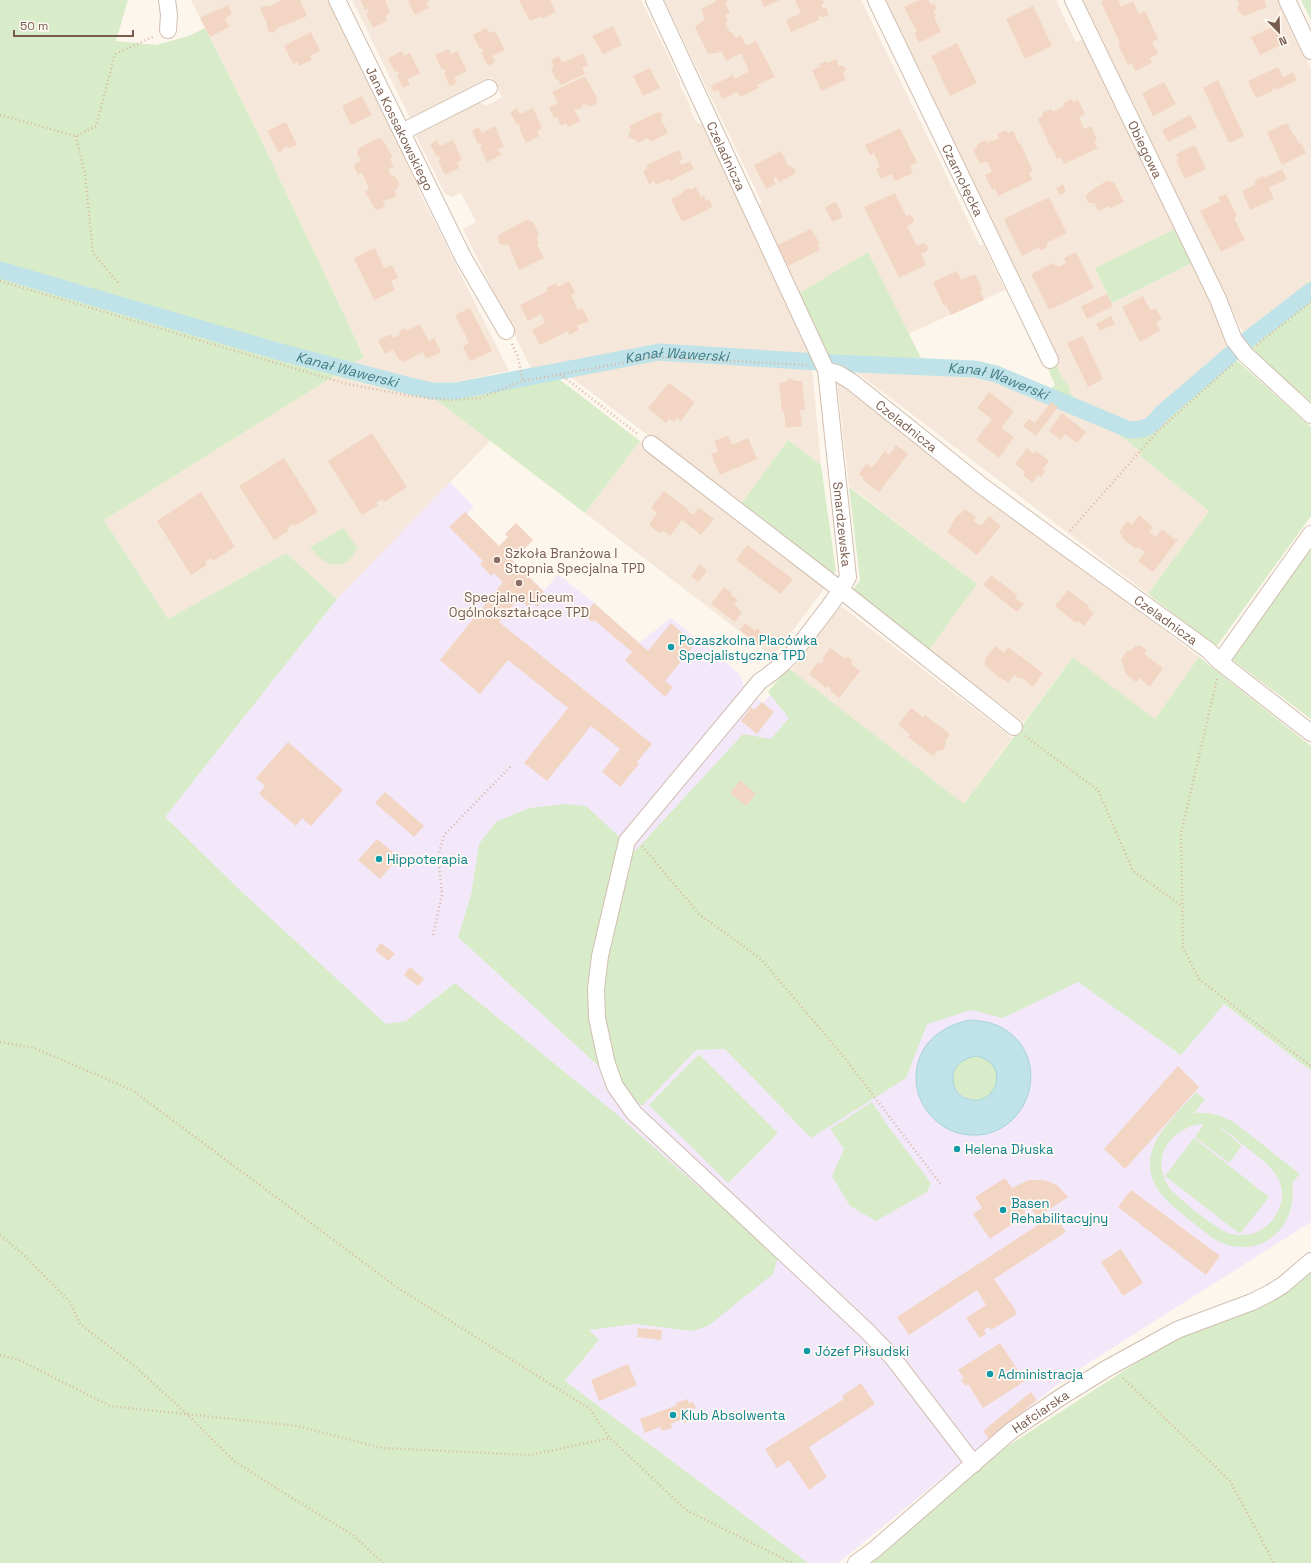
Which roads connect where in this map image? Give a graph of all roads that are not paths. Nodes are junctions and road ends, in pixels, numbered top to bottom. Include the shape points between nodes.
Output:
1 (167, 0) edge
2 (337, 0) edge
3 (654, 0) edge
4 (876, 0) edge
5 (1073, 0) edge
6 (1287, 0) edge
7 (168, 30) road end
8 (1311, 51) edge
9 (489, 88) dead end
10 (402, 132) junction
11 (506, 331) road end
12 (1050, 360) dead end
13 (823, 364) junction
14 (1311, 415) edge
15 (651, 444) road end
16 (1311, 534) edge
17 (842, 591) junction
18 (1220, 662) junction
19 (1014, 727) road end
20 (1311, 733) edge
21 (1311, 1261) edge
22 (974, 1464) junction
23 (856, 1563) edge

1 - 7 street
2 - 10 street, Jana Kossakowskiego
3 - 13 street, Czeladnicza
4 - 12 street, Czarnołęcka
5 - 14 street, Obiegowa via 1218,299 1234,340 1245,354
6 - 8 street
9 - 10 street
10 - 11 street, Jana Kossakowskiego via 463,257
13 - 17 street, Smardzewska via 848,577
13 - 18 street, Czeladnicza via 852,382 982,486 1202,645
15 - 17 street
16 - 18 street
17 - 19 street
17 - 22 street, Smardzewska via 789,659 774,673 760,681 627,841 600,956 596,989 600,1040 615,1086 634,1113 866,1330 893,1358
18 - 20 street, Czeladnicza
21 - 22 street, Hafciarska via 1270,1293 1177,1330 1112,1366 1011,1431
22 - 23 street, Hafciarska

